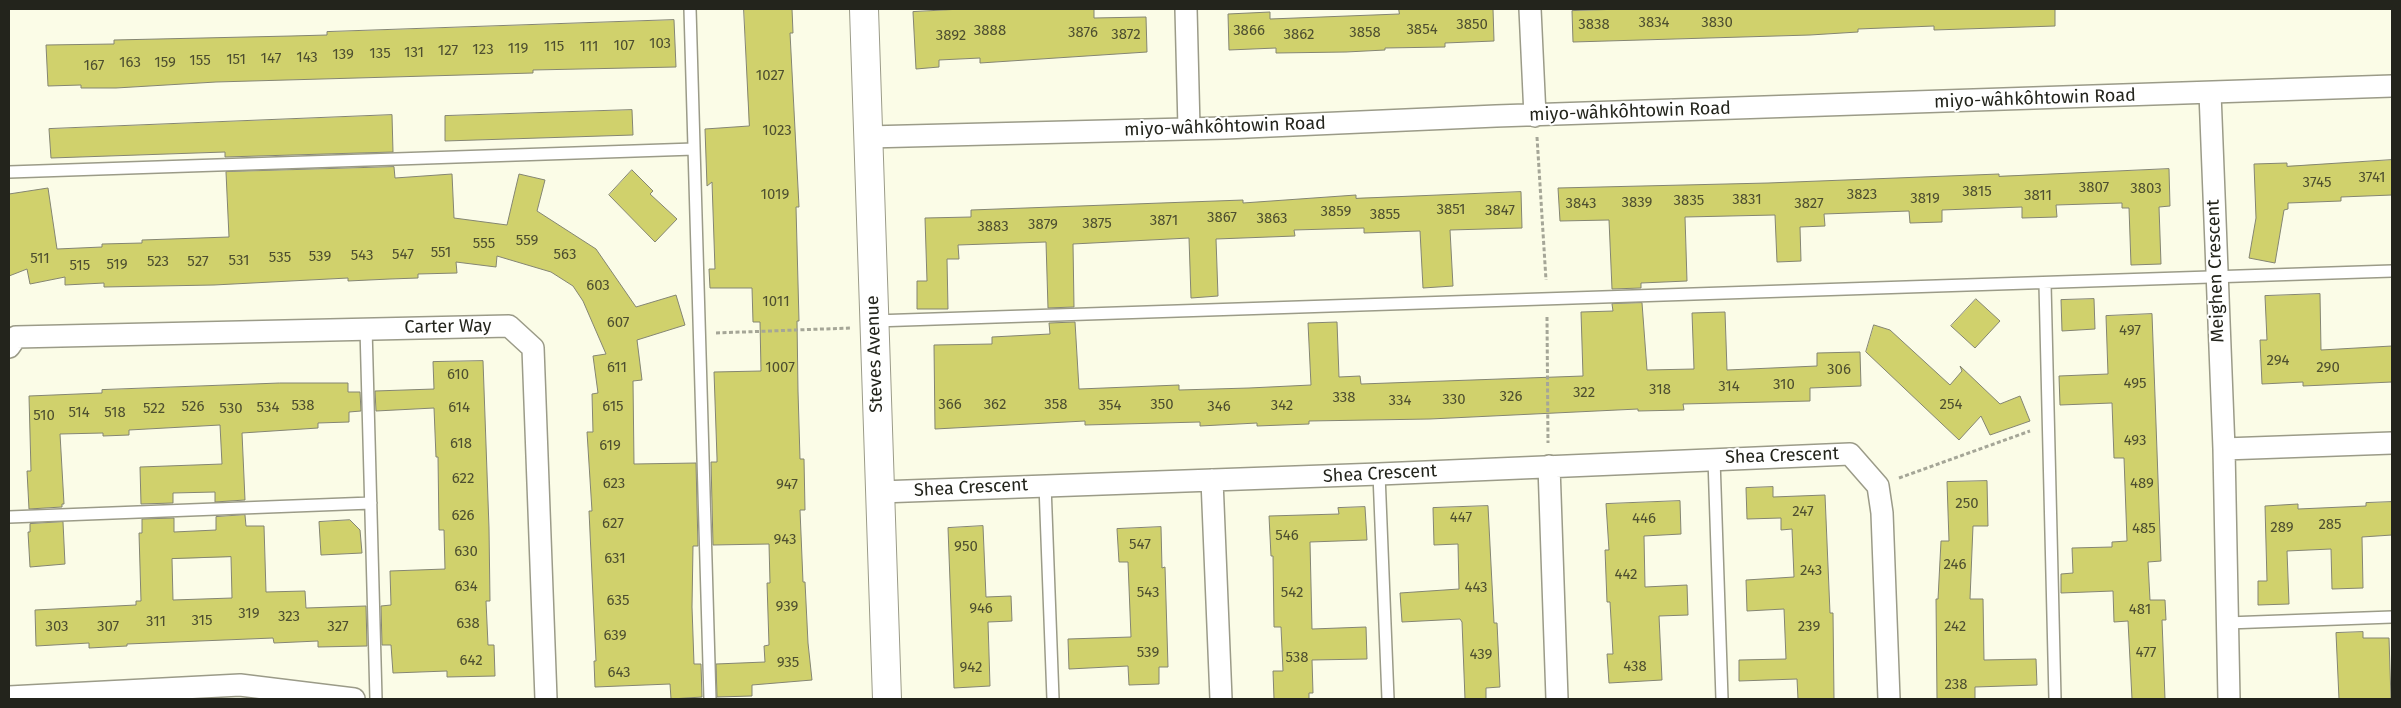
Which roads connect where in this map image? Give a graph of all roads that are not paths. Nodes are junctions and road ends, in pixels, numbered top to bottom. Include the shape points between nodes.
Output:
1 (690, 9) edge
2 (864, 9) edge
3 (1186, 9) edge
4 (1530, 9) edge
5 (2392, 86) edge
6 (2210, 93) junction
7 (1535, 116) junction
8 (1189, 128) junction
9 (868, 137) junction
10 (694, 148) junction
11 (9, 172) edge
12 (2392, 271) edge
13 (2217, 278) junction
14 (2045, 284) junction
15 (874, 320) junction
16 (366, 328) junction
17 (9, 347) edge
18 (2392, 443) edge
19 (2224, 449) junction
20 (1714, 458) junction
21 (1548, 466) junction
22 (1379, 474) junction
23 (1212, 480) junction
24 (1045, 485) junction
25 (880, 492) junction
26 (371, 503) junction
27 (9, 518) edge
28 (2392, 617) edge
29 (2227, 623) junction
30 (9, 697) edge
31 (354, 699) edge
32 (376, 699) edge
33 (546, 699) edge
34 (710, 699) edge
35 (886, 699) edge
36 (1053, 699) edge
37 (1221, 699) edge
38 (1388, 699) edge
39 (1557, 699) edge
40 (1722, 699) edge
41 (1889, 699) edge
42 (2055, 699) edge
43 (2229, 699) edge

1 - 10 lane
2 - 9 street, Steves Avenue
3 - 8 street
4 - 7 street
5 - 6 street, miyo-wâhkôhtowin Road
6 - 7 street, miyo-wâhkôhtowin Road
6 - 13 street, Meighen Crescent
7 - 8 street, miyo-wâhkôhtowin Road
8 - 9 street, miyo-wâhkôhtowin Road
9 - 15 street, Steves Avenue
10 - 11 lane
10 - 34 lane
12 - 13 lane
13 - 14 lane
13 - 19 street, Meighen Crescent
14 - 15 lane
14 - 42 lane
15 - 25 street, Steves Avenue
16 - 17 street, Carter Way via 16,337
16 - 26 lane
16 - 33 street, Carter Way via 509,326 533,348
18 - 19 street
19 - 29 street, Meighen Crescent
20 - 21 street, Shea Crescent
20 - 40 lane
20 - 41 street, Shea Crescent via 1850,454 1878,486 1882,513
21 - 22 street, Shea Crescent
21 - 39 street
22 - 23 street, Shea Crescent
22 - 38 lane
23 - 24 street, Shea Crescent
23 - 37 street
24 - 25 street, Shea Crescent
24 - 36 lane
25 - 35 street, Steves Avenue
26 - 27 lane
26 - 32 lane
28 - 29 lane
29 - 43 street, Meighen Crescent
30 - 31 street via 240,685

